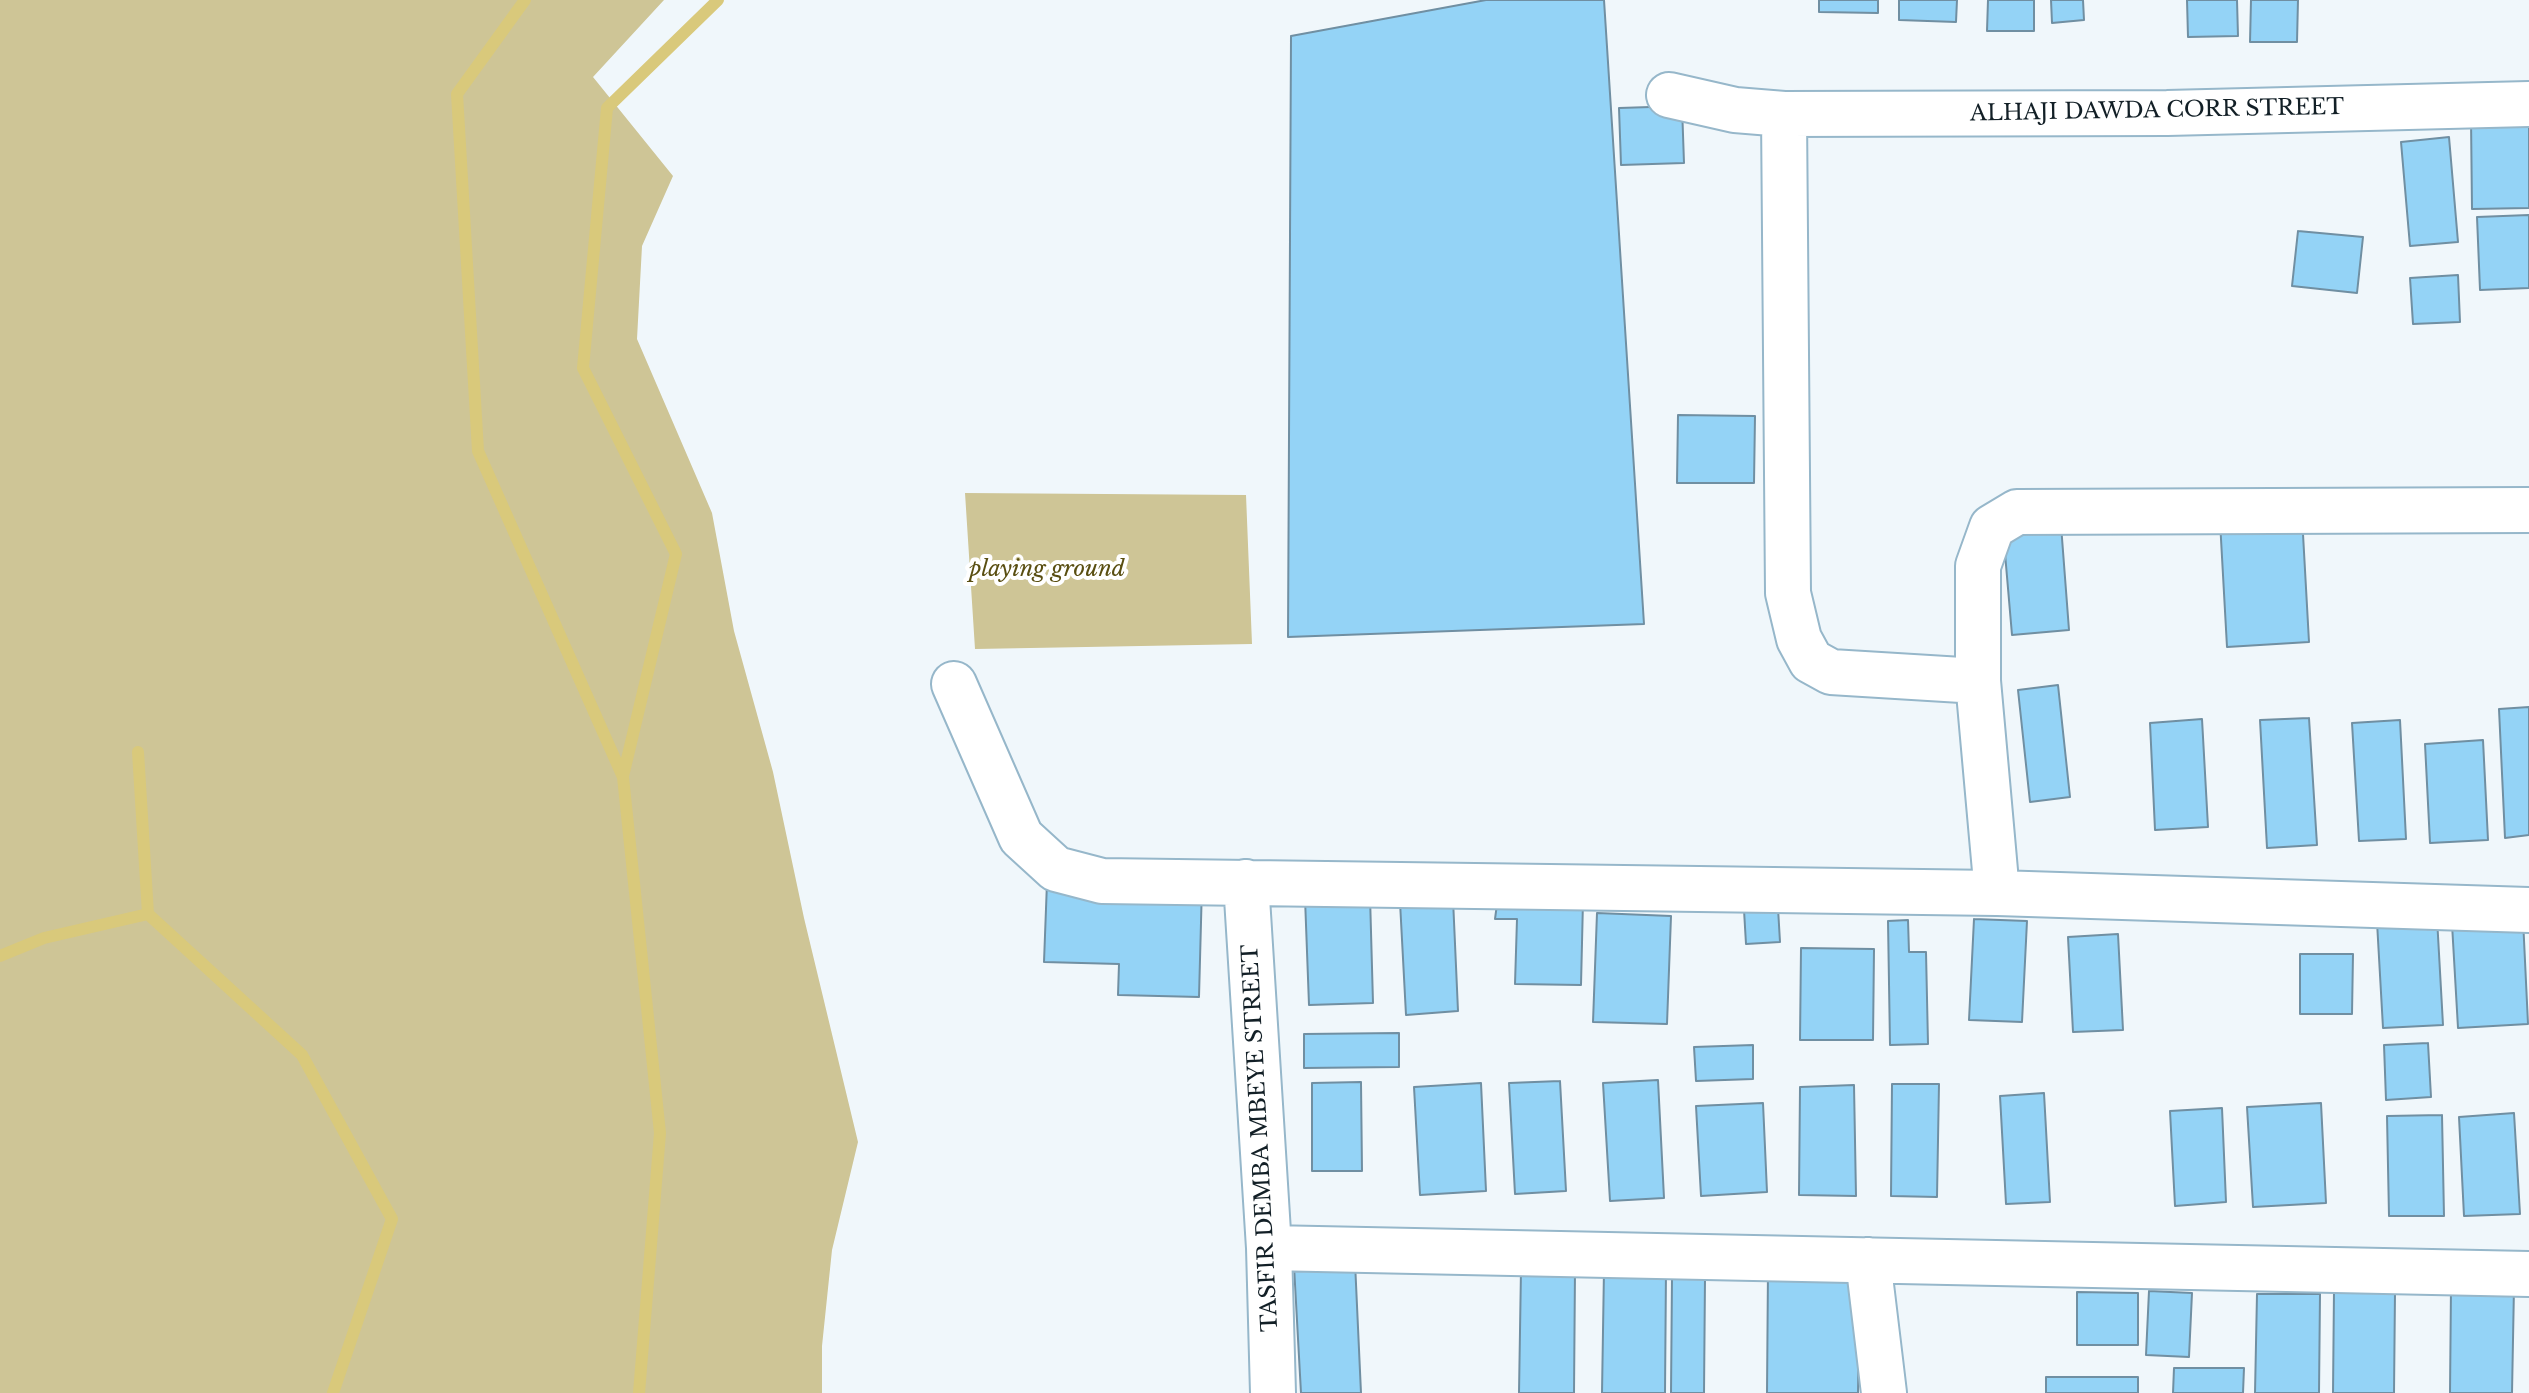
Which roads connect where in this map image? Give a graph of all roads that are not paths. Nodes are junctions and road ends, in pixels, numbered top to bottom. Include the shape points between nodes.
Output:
1 (1669, 95) dead end
2 (2529, 104) edge
3 (1784, 114) junction
4 (2529, 510) edge
5 (1978, 681) junction
6 (954, 684) dead end
7 (1246, 882) junction
8 (1997, 893) junction
9 (2529, 910) edge
10 (1269, 1248) junction
11 (1868, 1260) junction
12 (2529, 1274) edge
13 (1273, 1393) edge
14 (1884, 1393) edge

1 - 3 street, ALHAJI DAWDA CORR STREET via 1735,110
2 - 3 street, ALHAJI DAWDA CORR STREET via 2167,113
3 - 5 street via 1788,593 1799,639 1811,661 1831,672
4 - 5 street via 2017,512 1992,527 1978,566
5 - 8 street
6 - 7 street via 1021,837 1056,869 1102,881
7 - 8 street
7 - 10 street, TASFIR DEMBA MBEYE STREET
8 - 9 street
10 - 11 street
10 - 13 street, TASFIR DEMBA MBEYE STREET
11 - 12 street
11 - 14 street

